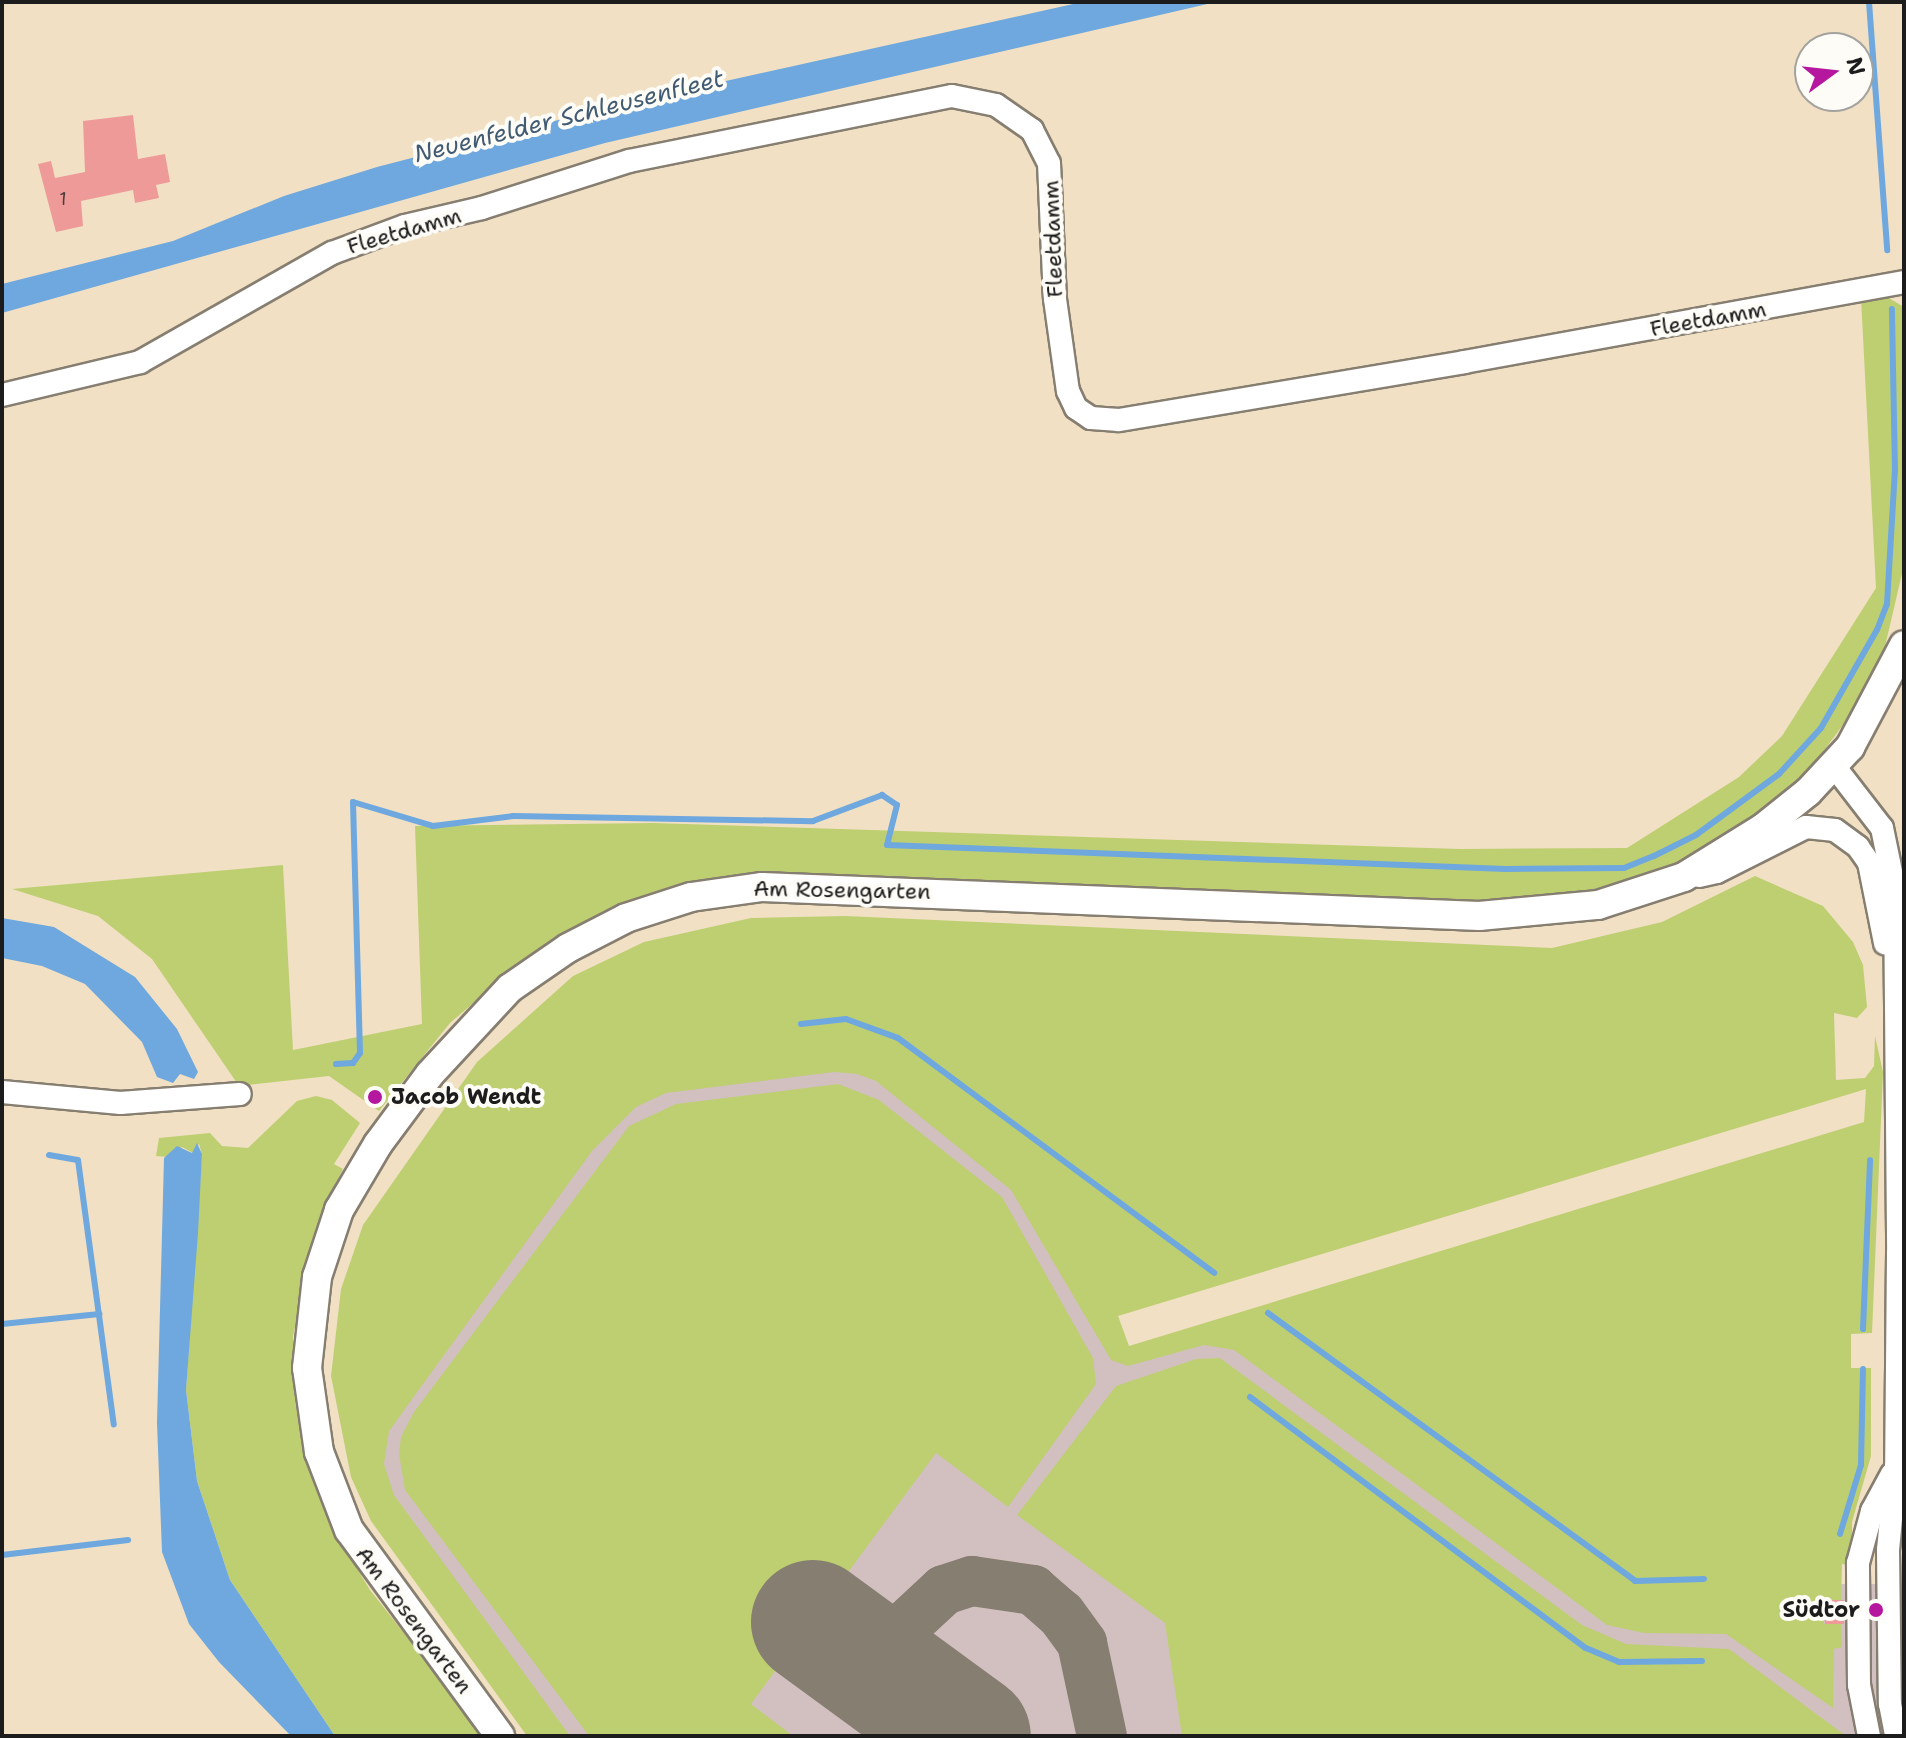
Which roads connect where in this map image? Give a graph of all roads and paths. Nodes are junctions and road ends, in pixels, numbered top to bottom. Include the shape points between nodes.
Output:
1 (1904, 282) edge
2 (2, 395) edge
3 (1904, 645) edge
4 (1834, 766) junction
5 (1684, 877) junction
6 (1896, 1011) junction
7 (2, 1092) edge
8 (240, 1094) dead end
9 (1896, 1467) junction
10 (1904, 1715) edge
11 (500, 1736) edge
12 (1869, 1736) edge
13 (1882, 1736) edge
14 (1896, 1736) edge

1 - 2 street, Fleetdamm via 1151,415 1091,418 1076,408 1068,391 1055,299 1049,163 1032,130 996,105 952,96 629,161 482,208 405,226 332,253 140,362
3 - 4 main road, Am Rosengarten via 1879,699
4 - 5 main road, Am Rosengarten via 1763,828
4 - 6 street via 1874,811 1889,849 1896,908
5 - 6 street via 1717,872 1806,827 1846,836 1869,863
5 - 11 main road, Am Rosengarten via 1598,905 1524,916 762,887 717,892 641,913 602,929 532,971 463,1033 359,1173 325,1248 308,1337 313,1428 349,1530
6 - 9 street
7 - 8 street via 120,1103
9 - 10 street
9 - 12 street via 1872,1511 1858,1563 1859,1685
9 - 13 street via 1873,1561 1872,1688
9 - 14 street via 1888,1562 1890,1704

